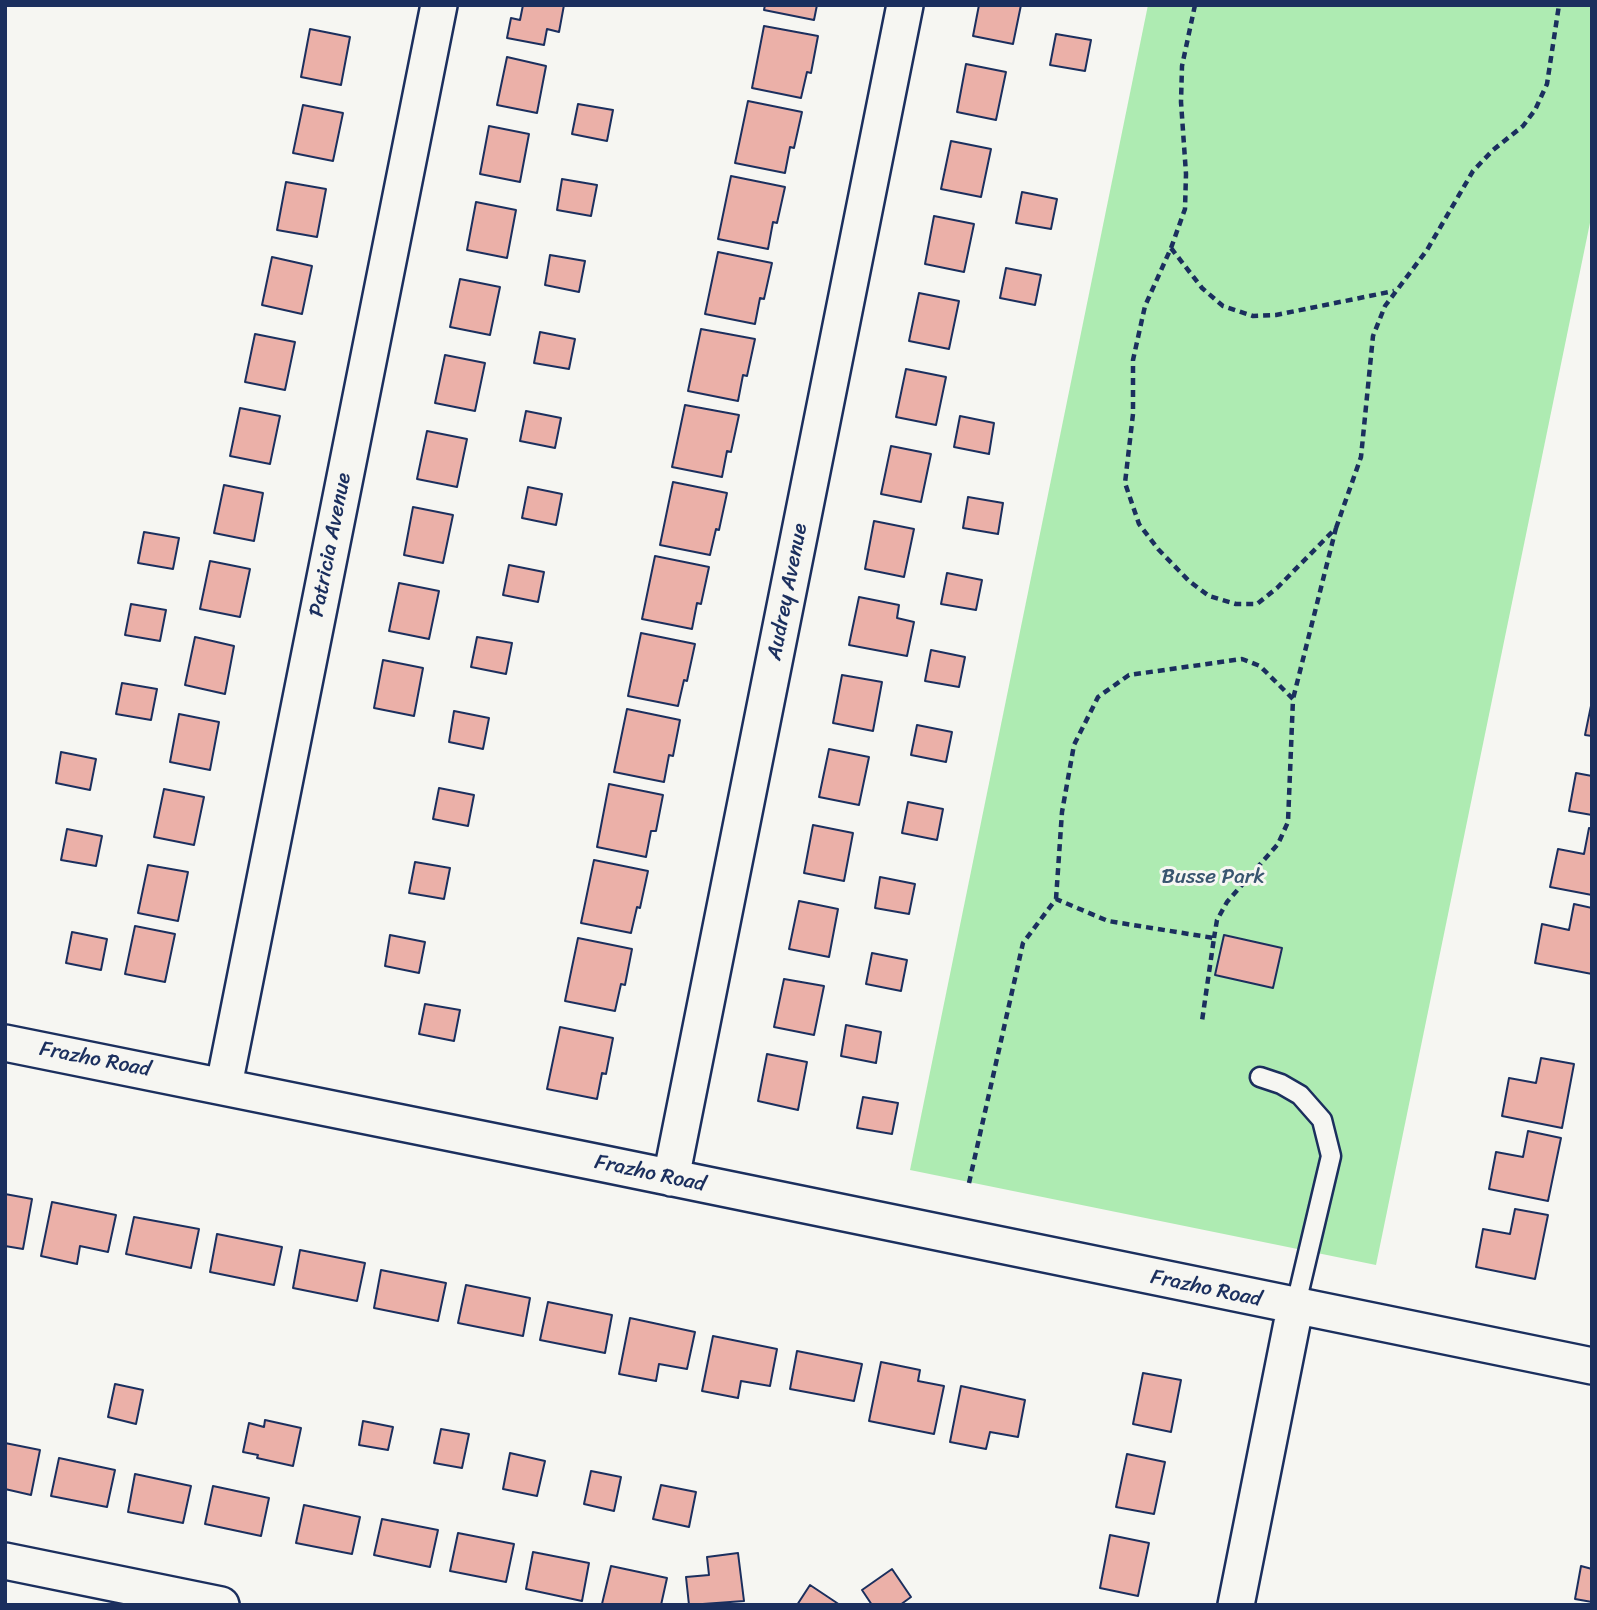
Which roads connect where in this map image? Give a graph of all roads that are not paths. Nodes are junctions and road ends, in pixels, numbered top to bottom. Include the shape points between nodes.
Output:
1 (439, 5) edge
2 (905, 5) edge
3 (5, 1042) edge
4 (1260, 1077) dead end
5 (224, 1085) junction
6 (671, 1178) junction
7 (1295, 1308) junction
8 (1592, 1366) edge
9 (5, 1561) edge
10 (221, 1605) edge
11 (1236, 1605) edge

1 - 5 street, Patricia Avenue
2 - 6 street, Audrey Avenue
3 - 5 street, Frazho Road
4 - 7 lane via 1300,1095 1322,1121 1331,1156
5 - 6 street, Frazho Road
6 - 7 street, Frazho Road
7 - 8 street, Frazho Road
7 - 11 street
9 - 10 street

